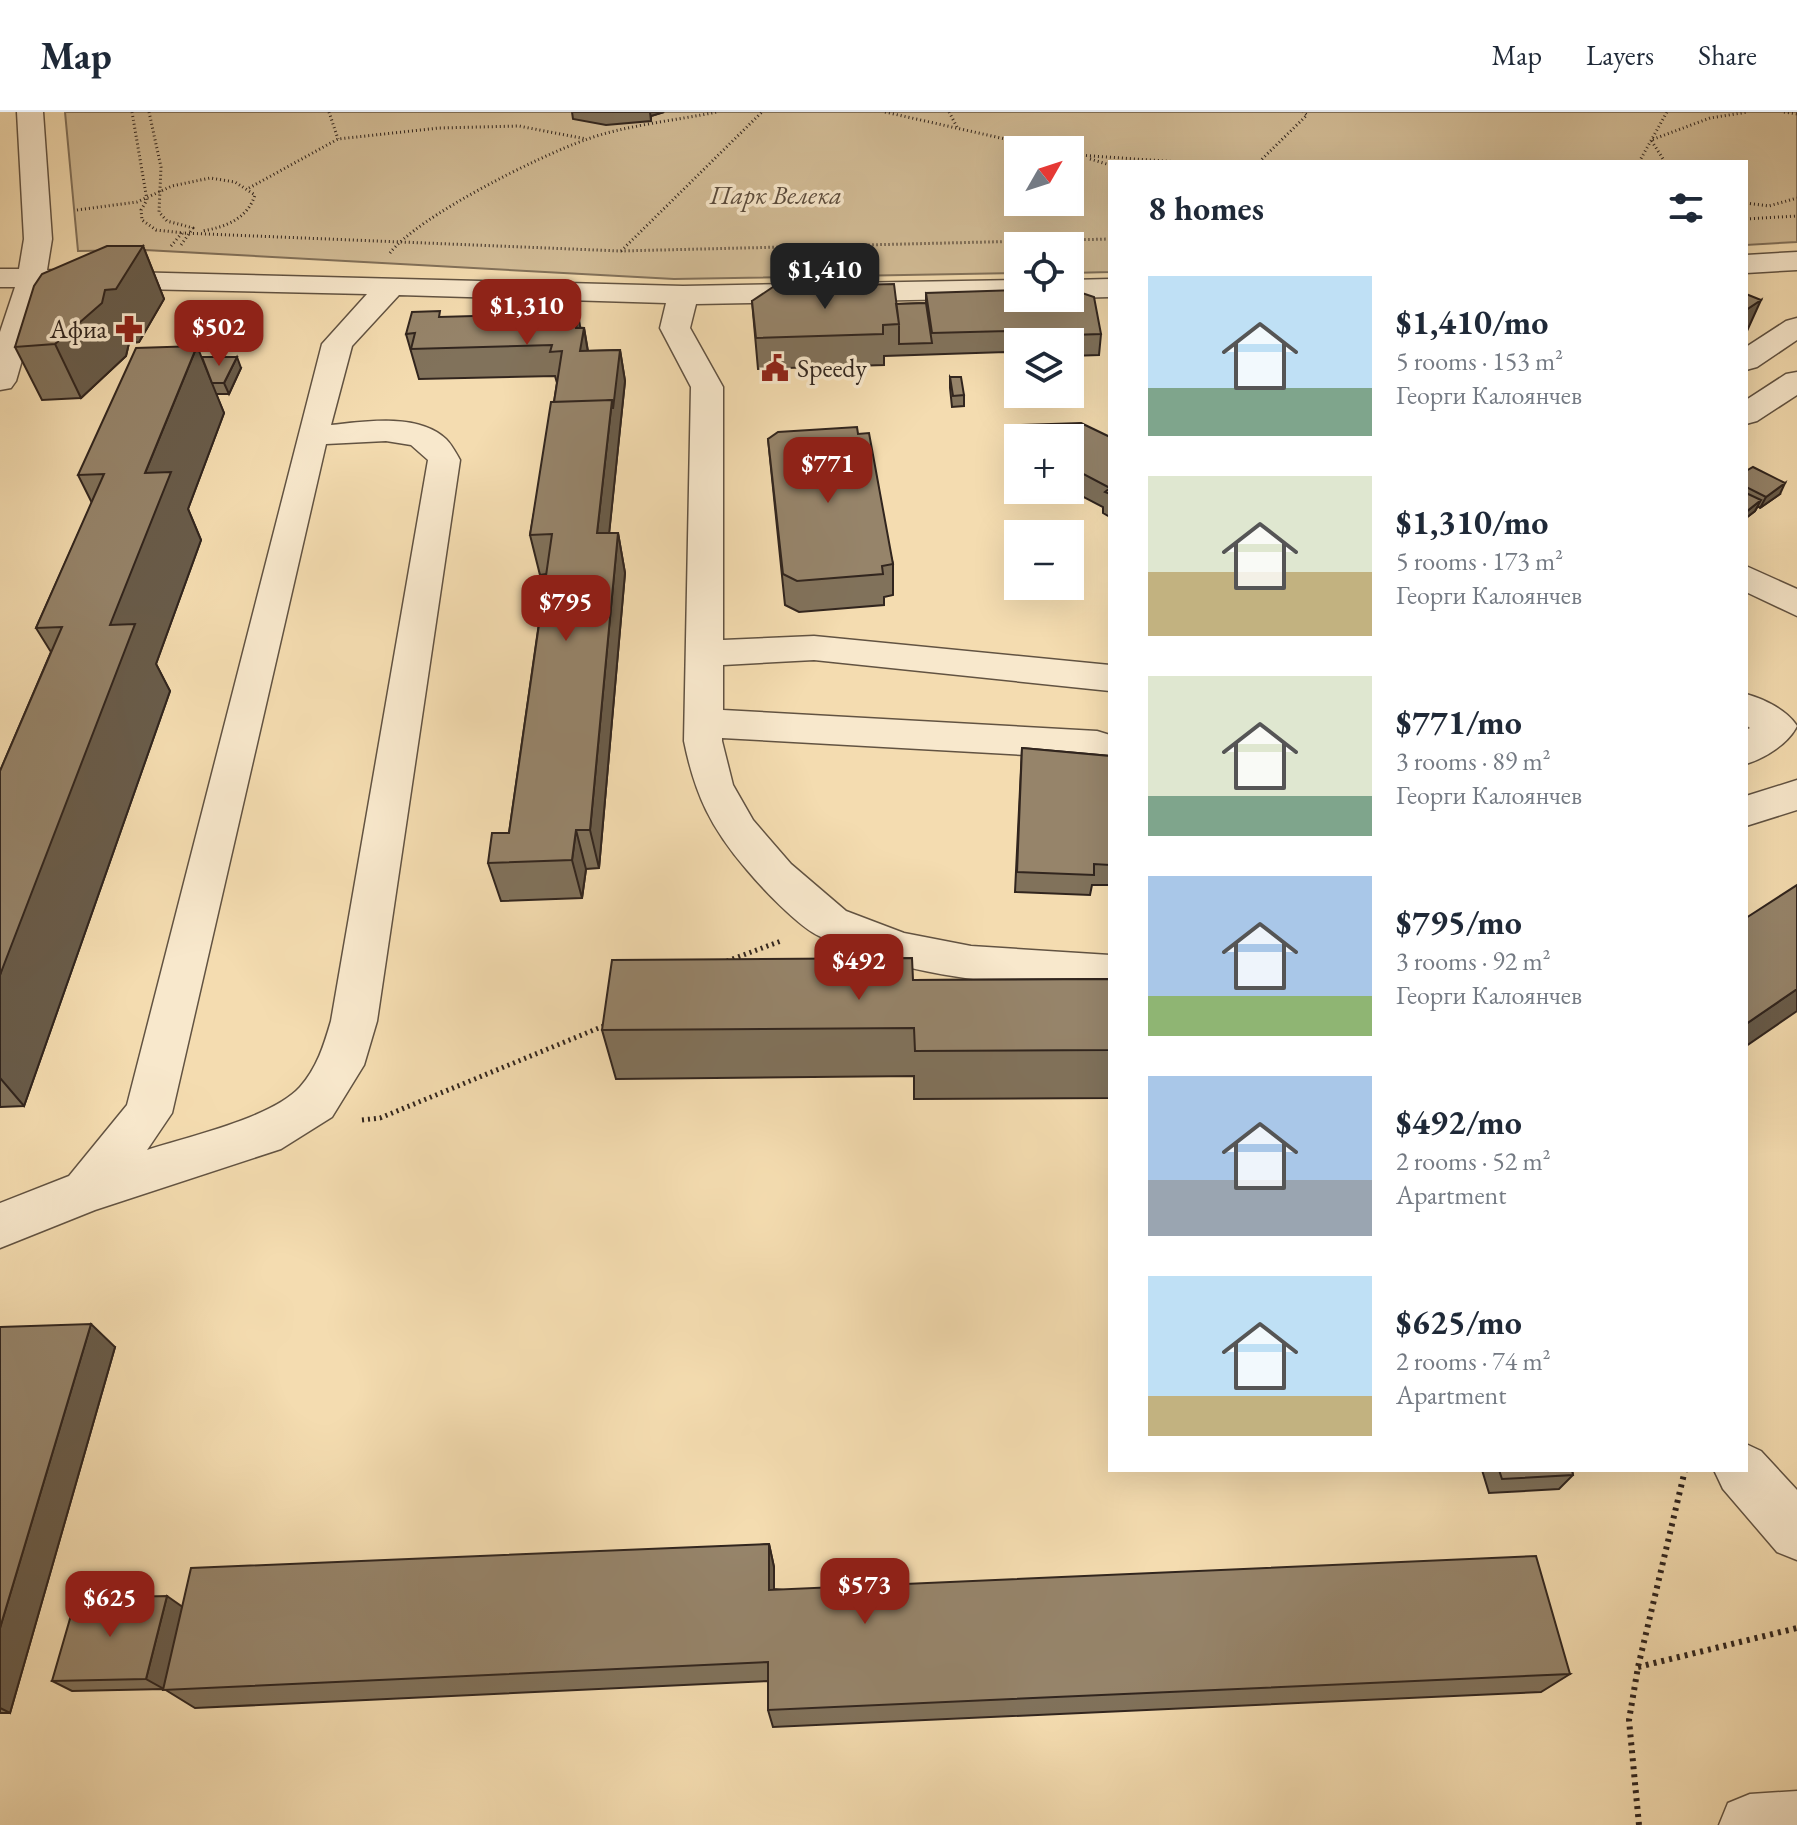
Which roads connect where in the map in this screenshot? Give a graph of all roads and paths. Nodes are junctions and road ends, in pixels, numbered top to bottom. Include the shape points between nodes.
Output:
1 (30, 112) edge
2 (132, 112) edge
3 (329, 112) edge
4 (717, 112) edge
5 (762, 112) edge
6 (885, 112) edge
7 (949, 112) edge
8 (1303, 112) edge
9 (1667, 112) edge
10 (1748, 112) edge
11 (1784, 112) edge
12 (1797, 114) edge
13 (957, 128) junction
14 (338, 139) junction
15 (586, 139) junction
16 (1004, 139) edge
17 (1651, 140) junction
18 (1084, 155) edge
19 (1084, 157) edge
20 (1150, 160) edge
21 (1261, 160) edge
22 (1640, 160) edge
23 (1664, 160) edge
24 (1108, 164) edge
25 (249, 188) junction
26 (1797, 198) edge
27 (147, 200) junction
28 (1748, 203) edge
29 (1769, 206) junction
30 (36, 216) junction
31 (1797, 216) edge
32 (1780, 218) junction
33 (1748, 219) edge
34 (1789, 226) dead end
35 (182, 233) junction
36 (1108, 239) edge
37 (399, 241) junction
38 (620, 251) junction
39 (1797, 261) edge
40 (1748, 264) edge
41 (32, 277) junction
42 (0, 278) edge
43 (378, 286) junction
44 (1108, 288) edge
45 (1004, 289) edge
46 (1084, 289) edge
47 (683, 295) junction
48 (1760, 311) dead end
49 (1797, 327) edge
50 (1748, 360) edge
51 (0, 381) edge
52 (1797, 381) edge
53 (1748, 413) edge
54 (312, 436) junction
55 (1748, 578) edge
56 (1797, 604) edge
57 (704, 653) junction
58 (1108, 678) edge
59 (1748, 708) edge
60 (704, 723) junction
61 (1097, 745) dead end
62 (1748, 749) edge
63 (1797, 795) edge
64 (1748, 810) edge
65 (831, 923) junction
66 (718, 964) edge
67 (1108, 973) edge
68 (615, 1022) edge
69 (351, 1122) dead end
70 (86, 1191) junction
71 (0, 1226) edge
72 (1685, 1472) edge
73 (1744, 1472) edge
74 (1797, 1532) edge
75 (1797, 1628) edge
76 (1638, 1667) junction
77 (1797, 1822) edge
78 (1639, 1825) edge
79 (1750, 1825) edge

1 - 30 street
2 - 27 path
3 - 14 path
4 - 15 path
5 - 38 path
6 - 13 path
7 - 13 path
8 - 21 path via 1307,115
9 - 17 path
10 - 17 path via 1710,118
11 - 12 path
13 - 16 path
14 - 15 path via 519,126
14 - 25 path
15 - 37 path via 473,193
17 - 22 path
17 - 23 path
18 - 20 path
19 - 24 path
25 - 27 path via 204,179 172,186
25 - 35 path via 255,195 253,206 244,215 213,230
26 - 29 path
27 - 30 path
27 - 35 path via 142,220 156,230
28 - 29 path
29 - 32 path
30 - 41 street
31 - 32 path
32 - 33 path
32 - 34 path
35 - 37 path
36 - 38 path
37 - 38 path
37 - 43 path
39 - 40 street
41 - 42 street
41 - 43 street
41 - 51 street
43 - 47 street
43 - 54 street via 337,344
44 - 46 street
45 - 47 street
47 - 57 street via 675,328 707,387
48 - 49 street
49 - 50 street
52 - 53 street
54 - 70 street via 148,1113
54 - 70 street via 396,431 419,435 439,447 444,460 354,1021 341,1065 315,1103 264,1134
55 - 56 street
57 - 58 street via 814,648
57 - 60 street
59 - 62 street via 1778,727
60 - 61 street
60 - 65 street via 713,785 738,831 776,875
63 - 64 street
65 - 66 path
65 - 67 street via 900,949 971,963
68 - 69 path via 380,1118
70 - 71 street
72 - 76 path
73 - 74 street
75 - 76 path
76 - 78 path via 1629,1720
77 - 79 street

